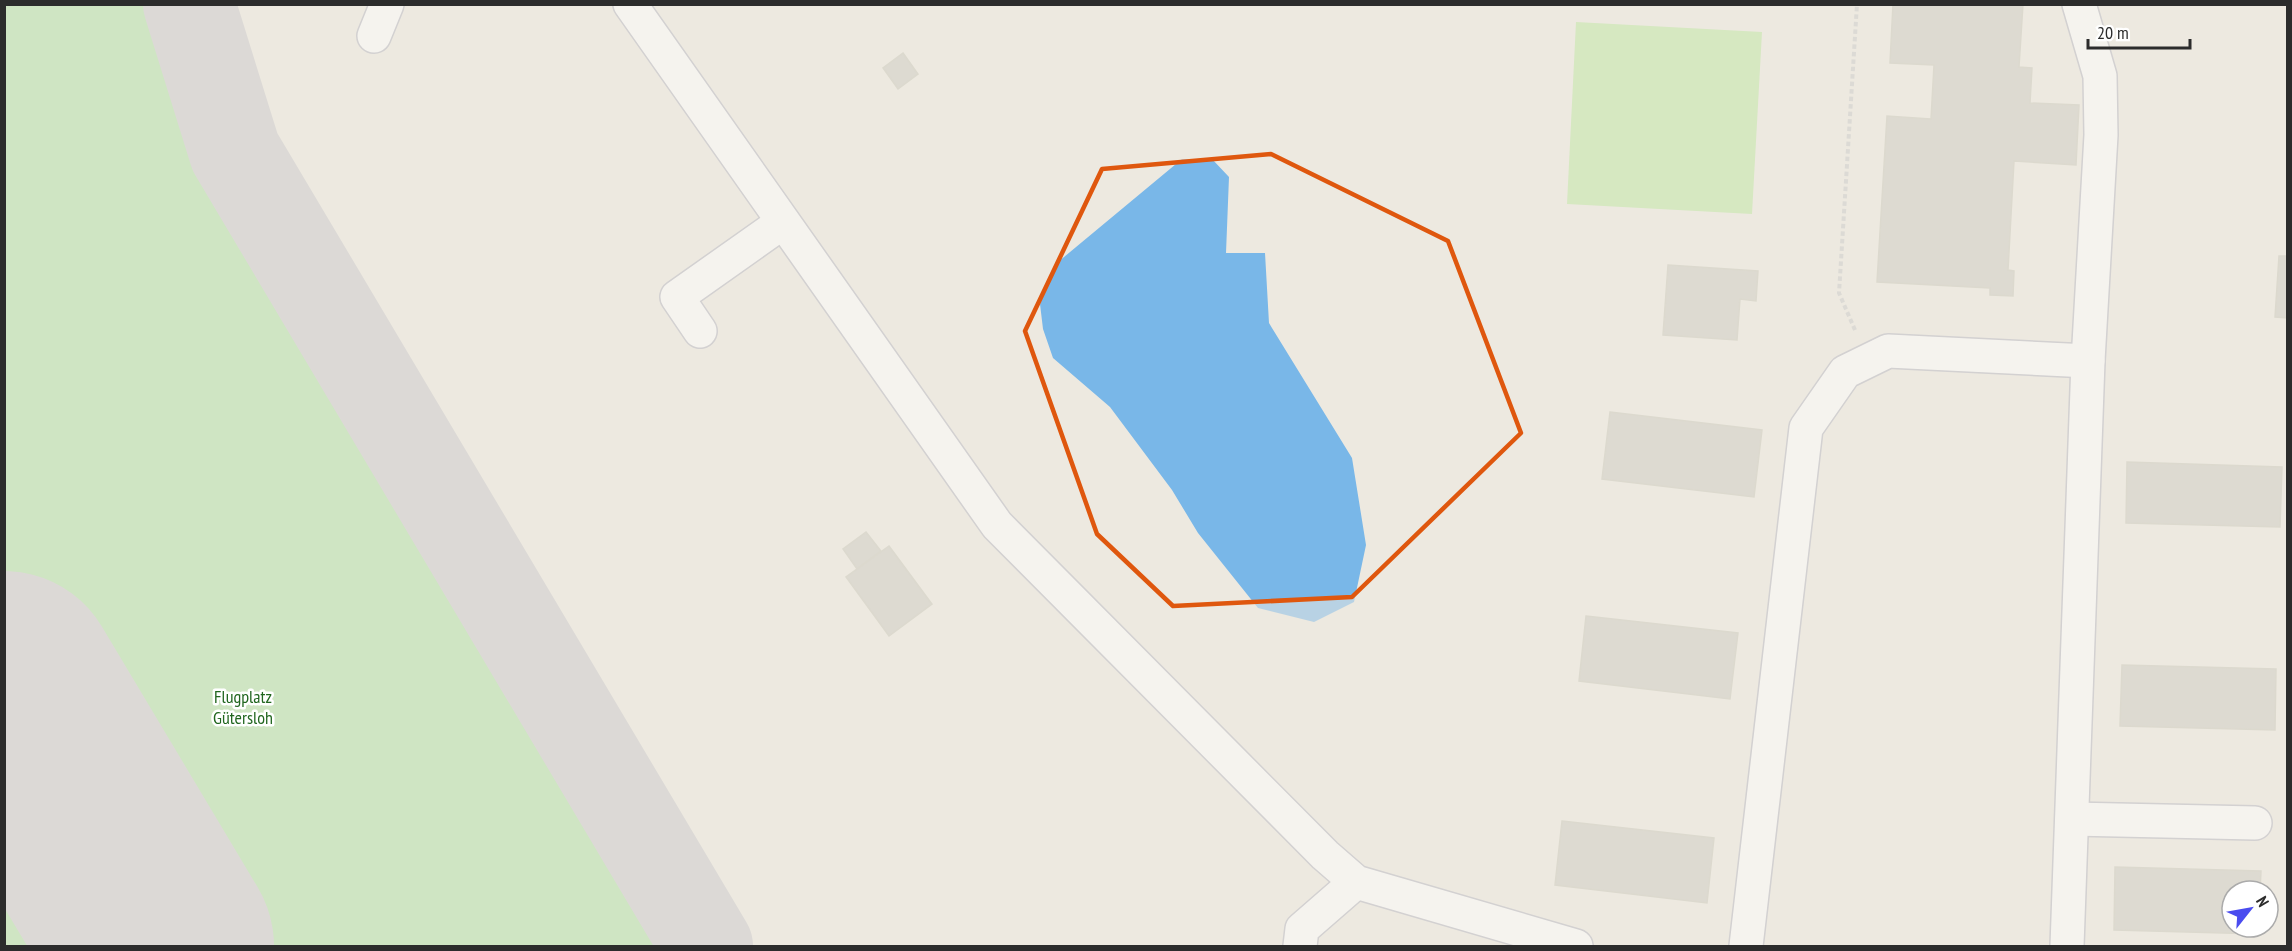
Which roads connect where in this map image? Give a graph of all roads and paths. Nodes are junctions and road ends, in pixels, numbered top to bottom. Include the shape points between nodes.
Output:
1 (387, 4) edge
2 (630, 4) edge
3 (1857, 4) edge
4 (2079, 4) edge
5 (374, 36) dead end
6 (783, 222) junction
7 (700, 331) dead end
8 (1868, 361) junction
9 (2088, 361) junction
10 (2072, 819) junction
11 (2254, 823) dead end
12 (1356, 882) junction
13 (1300, 946) edge
14 (1576, 946) edge
15 (1746, 946) edge
16 (2067, 946) edge

1 - 5 lane
2 - 6 lane
3 - 8 path via 1839,293
4 - 9 lane via 2100,76 2101,135
6 - 7 lane via 677,297
6 - 12 lane via 997,525
8 - 9 lane via 1888,351
8 - 15 lane via 1845,372 1806,428
9 - 10 lane
10 - 11 lane
10 - 16 lane
12 - 13 lane via 1302,929
12 - 14 lane

